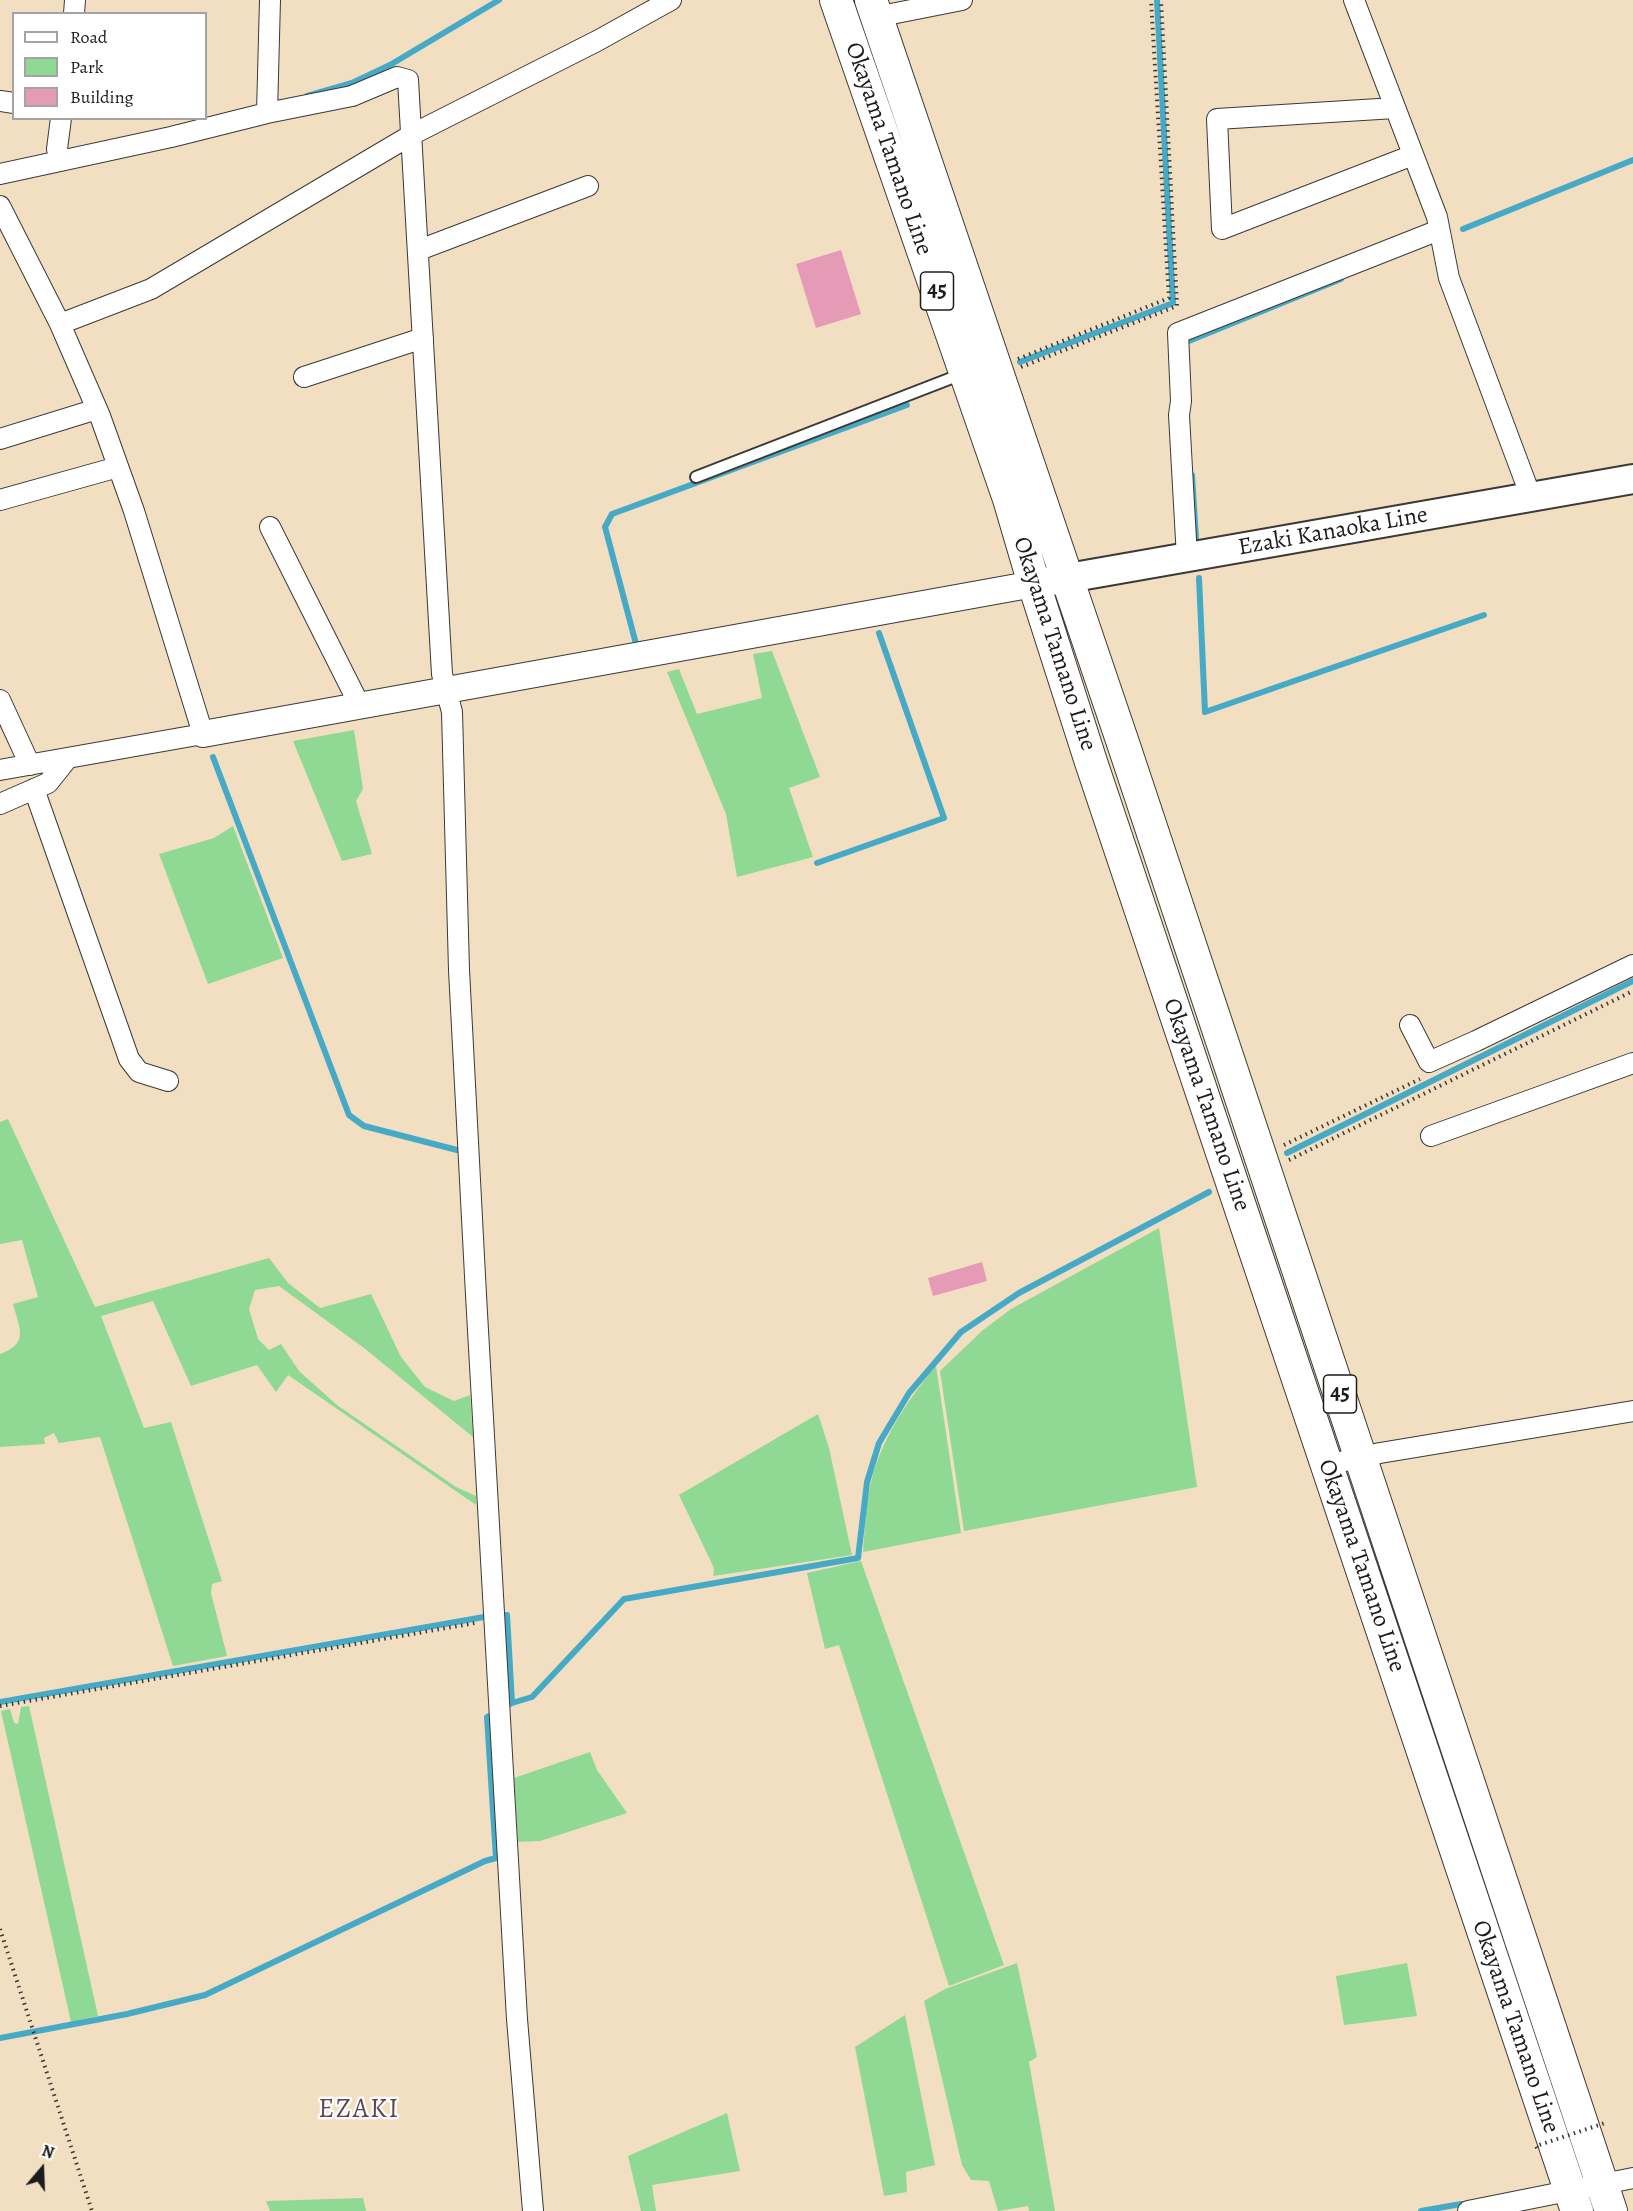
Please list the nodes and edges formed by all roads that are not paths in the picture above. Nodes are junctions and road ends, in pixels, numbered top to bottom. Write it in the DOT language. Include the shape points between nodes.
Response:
graph roads {
  1 [pos="270,0"];
  2 [pos="671,0"];
  3 [pos="836,0"];
  4 [pos="962,0"];
  5 [pos="1354,0"];
  6 [pos="874,8"];
  7 [pos="267,107"];
  8 [pos="1395,108"];
  9 [pos="61,120"];
  10 [pos="413,134"];
  11 [pos="1413,155"];
  12 [pos="59,156"];
  13 [pos="0,174"];
  14 [pos="588,186"];
  15 [pos="0,206"];
  16 [pos="1439,230"];
  17 [pos="419,250"];
  18 [pos="60,324"];
  19 [pos="423,338"];
  20 [pos="965,373"];
  21 [pos="304,377"];
  22 [pos="97,409"];
  23 [pos="0,439"];
  24 [pos="118,467"];
  25 [pos="696,477"];
  26 [pos="1633,479"];
  27 [pos="1531,497"];
  28 [pos="0,500"];
  29 [pos="270,527"];
  30 [pos="1187,558"];
  31 [pos="1066,579"];
  32 [pos="1034,584"];
  33 [pos="447,690"];
  34 [pos="0,700"];
  35 [pos="360,705"];
  36 [pos="203,734"];
  37 [pos="68,758"];
  38 [pos="30,765"];
  39 [pos="0,770"];
  40 [pos="34,789"];
  41 [pos="0,804"];
  42 [pos="1633,964"];
  43 [pos="1410,1025"];
  44 [pos="1633,1063"];
  45 [pos="168,1081"];
  46 [pos="1431,1136"];
  47 [pos="1633,1411"];
  48 [pos="1361,1457"];
  49 [pos="1327,1465"];
  50 [pos="1633,2178"];
  51 [pos="1606,2197"];
  52 [pos="1574,2201"];
  53 [pos="533,2211"];
  54 [pos="1468,2211"];
  1 -- 7 [label="street"];
  2 -- 10 [label="street"];
  3 -- 20 [label="main road, Okayama Tamano Line / 45"];
  4 -- 6 [label="street"];
  5 -- 8 [label="street"];
  6 -- 31 [label="main road, Okayama Tamano Line / 45"];
  7 -- 10 [label="street" via="352,96 397,77 408,80"];
  7 -- 12 [label="street" via="171,137"];
  8 -- 11 [label="street"];
  8 -- 11 [label="street" via="1217,119 1222,229"];
  9 -- 12 [label="street"];
  10 -- 17 [label="street"];
  10 -- 18 [label="street" via="151,289"];
  11 -- 16 [label="street"];
  12 -- 13 [label="street"];
  14 -- 17 [label="street"];
  15 -- 18 [label="street"];
  16 -- 27 [label="street" via="1449,278"];
  16 -- 30 [label="street" via="1178,333"];
  17 -- 19 [label="street"];
  18 -- 22 [label="street"];
  19 -- 21 [label="street"];
  19 -- 33 [label="street" via="442,674"];
  20 -- 25 [label="lane"];
  20 -- 32 [label="main road, Okayama Tamano Line / 45"];
  22 -- 23 [label="street"];
  22 -- 24 [label="street"];
  24 -- 28 [label="street"];
  24 -- 36 [label="street"];
  26 -- 27 [label="main road, Ezaki Kanaoka Line"];
  27 -- 30 [label="main road, Ezaki Kanaoka Line"];
  29 -- 35 [label="street"];
  30 -- 31 [label="main road, Ezaki Kanaoka Line"];
  31 -- 32 [label="main road, Ezaki Kanaoka Line"];
  31 -- 48 [label="main road, Okayama Tamano Line / 45"];
  32 -- 33 [label="street"];
  32 -- 49 [label="main road, Okayama Tamano Line / 45"];
  33 -- 35 [label="street"];
  33 -- 53 [label="street" via="452,712 459,970 516,2007"];
  34 -- 38 [label="street"];
  35 -- 36 [label="street"];
  36 -- 37 [label="street"];
  37 -- 38 [label="street"];
  37 -- 40 [label="street" via="48,783"];
  38 -- 39 [label="street"];
  40 -- 41 [label="street"];
  40 -- 45 [label="street" via="129,1059 139,1072"];
  42 -- 43 [label="street" via="1429,1062"];
  44 -- 46 [label="street"];
  47 -- 48 [label="street"];
  48 -- 49 [label="street"];
  48 -- 51 [label="main road, Okayama Tamano Line / 45"];
  49 -- 52 [label="main road, Okayama Tamano Line / 45"];
  50 -- 51 [label="street"];
  51 -- 52 [label="street"];
  52 -- 54 [label="street"];
}
